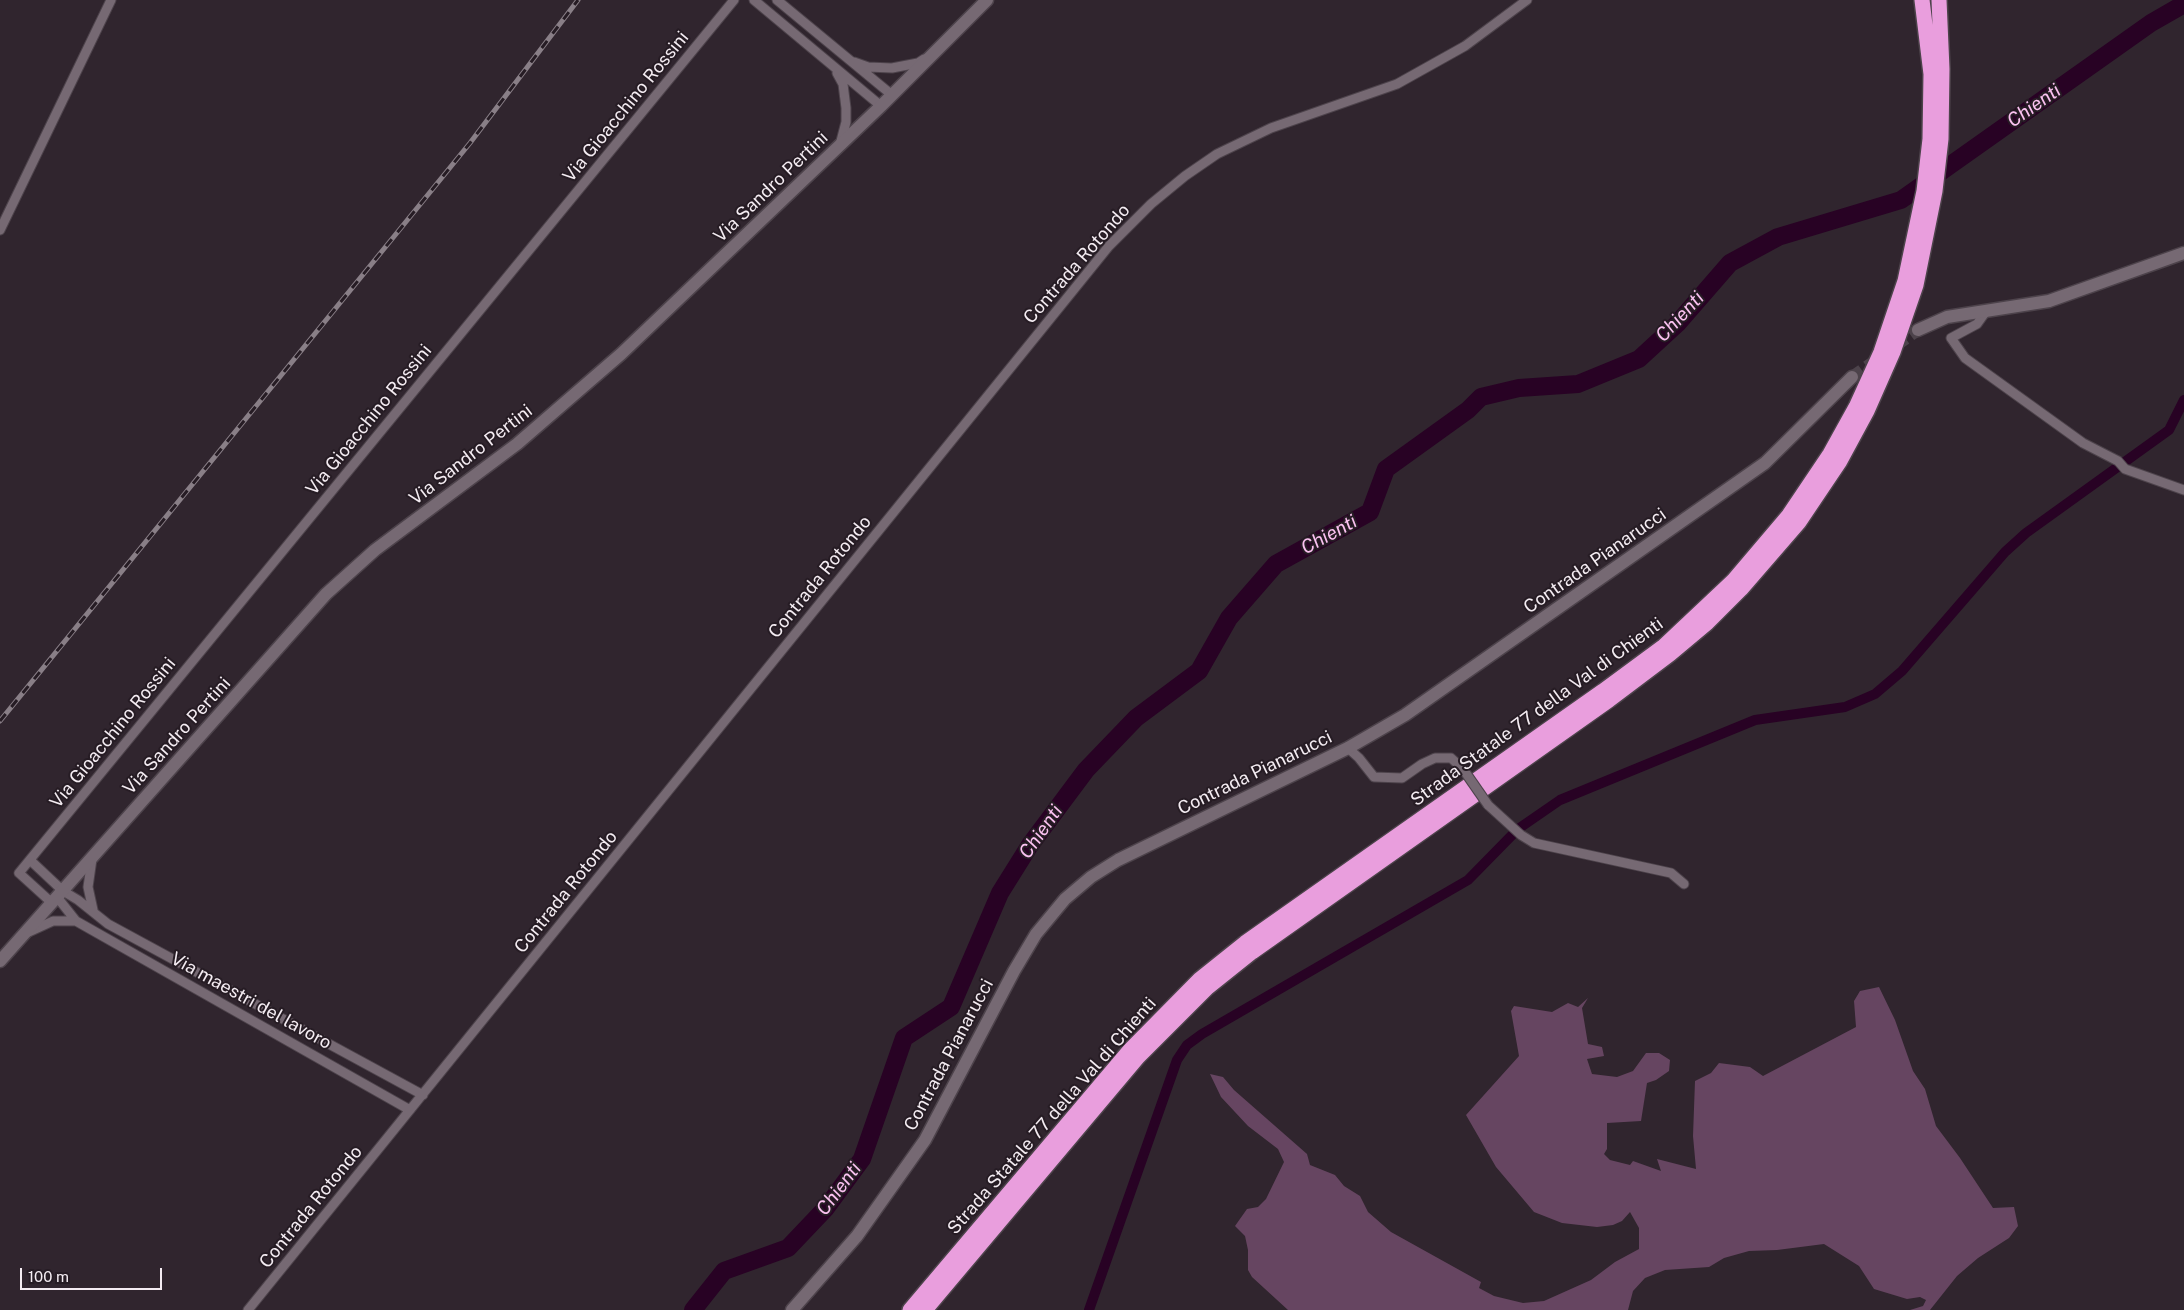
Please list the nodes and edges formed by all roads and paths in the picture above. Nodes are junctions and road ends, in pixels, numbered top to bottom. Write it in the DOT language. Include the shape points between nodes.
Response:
graph roads {
  1 [pos="111,0"];
  2 [pos="734,0"];
  3 [pos="754,0"];
  4 [pos="777,0"];
  5 [pos="987,0"];
  6 [pos="1527,0"];
  7 [pos="1922,0"];
  8 [pos="1939,0"];
  9 [pos="805,24"];
  10 [pos="795,35"];
  11 [pos="935,52"];
  12 [pos="847,60"];
  13 [pos="834,69"];
  14 [pos="1936,73"];
  15 [pos="892,95"];
  16 [pos="881,106"];
  17 [pos="840,146"];
  18 [pos="1930,191"];
  19 [pos="0,230"];
  20 [pos="2184,253"];
  21 [pos="1987,310"];
  22 [pos="1918,330"];
  23 [pos="1852,377"];
  24 [pos="2184,490"];
  25 [pos="1348,748"];
  26 [pos="93,857"];
  27 [pos="30,860"];
  28 [pos="1684,884"];
  29 [pos="57,897"];
  30 [pos="93,910"];
  31 [pos="76,921"];
  32 [pos="23,935"];
  33 [pos="0,961"];
  34 [pos="423,1095"];
  35 [pos="410,1110"];
  36 [pos="248,1310"];
  37 [pos="792,1310"];
  38 [pos="910,1310"];
  39 [pos="925,1310"];
  1 -- 19 [label="street"];
  2 -- 27 [label="street, Via Gioacchino Rossini"];
  3 -- 10 [label="street"];
  4 -- 9 [label="street"];
  5 -- 11 [label="street, Via Sandro Pertini"];
  6 -- 34 [label="street, Contrada Rotondo" via="1465,46 1397,84 1271,128 1217,154 1151,204 1109,246"];
  7 -- 14 [label="highway, Strada Statale 77 della Val di Chienti"];
  8 -- 14 [label="highway, Strada Statale 77 della Val di Chienti"];
  9 -- 10 [label="street"];
  9 -- 12 [label="street"];
  10 -- 13 [label="street"];
  11 -- 12 [label="street" via="918,63 892,68 868,67"];
  11 -- 15 [label="street, Via Sandro Pertini"];
  12 -- 15 [label="street"];
  13 -- 16 [label="street"];
  13 -- 17 [label="street" via="846,96 846,122"];
  14 -- 18 [label="highway, Strada Statale 77 della Val di Chienti" via="1941,139"];
  15 -- 16 [label="street, Via Sandro Pertini"];
  16 -- 17 [label="street, Via Sandro Pertini"];
  17 -- 26 [label="street, Via Sandro Pertini" via="565,404 352,569 326,594"];
  18 -- 38 [label="highway, Strada Statale 77 della Val di Chienti" via="1895,312 1856,408 1810,485 1733,582 1664,646 1603,692 1245,943 1200,980 1133,1046"];
  18 -- 39 [label="highway, Strada Statale 77 della Val di Chienti" via="1916,285 1893,352 1867,411 1840,461 1798,522 1753,576 1707,623 1647,672 1252,952 1207,988 1138,1057"];
  20 -- 21 [label="street" via="2049,301"];
  21 -- 22 [label="street" via="1947,317"];
  21 -- 24 [label="street" via="1977,324 1951,338 1965,358 2083,443 2118,461 2124,469"];
  23 -- 25 [label="street, Contrada Pianarucci" via="1765,463 1405,716"];
  25 -- 28 [label="street, bridge" via="1374,777 1402,778 1435,758 1451,758 1463,769 1488,805 1534,843 1671,872"];
  25 -- 37 [label="street, Contrada Pianarucci" via="1118,860 1065,899 1036,934 1014,971 925,1140 857,1236"];
  26 -- 29 [label="street, Via Sandro Pertini"];
  26 -- 30 [label="street" via="88,887"];
  27 -- 29 [label="street"];
  27 -- 29 [label="street, Via Gioacchino Rossini" via="19,873"];
  29 -- 30 [label="street, Via maestri del lavoro"];
  29 -- 31 [label="street, Via maestri del lavoro"];
  29 -- 32 [label="street, Via Sandro Pertini"];
  30 -- 34 [label="street, Via maestri del lavoro" via="108,924"];
  31 -- 32 [label="street" via="54,921"];
  31 -- 35 [label="street, Via maestri del lavoro"];
  32 -- 33 [label="street, Via Sandro Pertini"];
  34 -- 35 [label="street, Contrada Rotondo"];
  35 -- 36 [label="street, Contrada Rotondo"];
}
